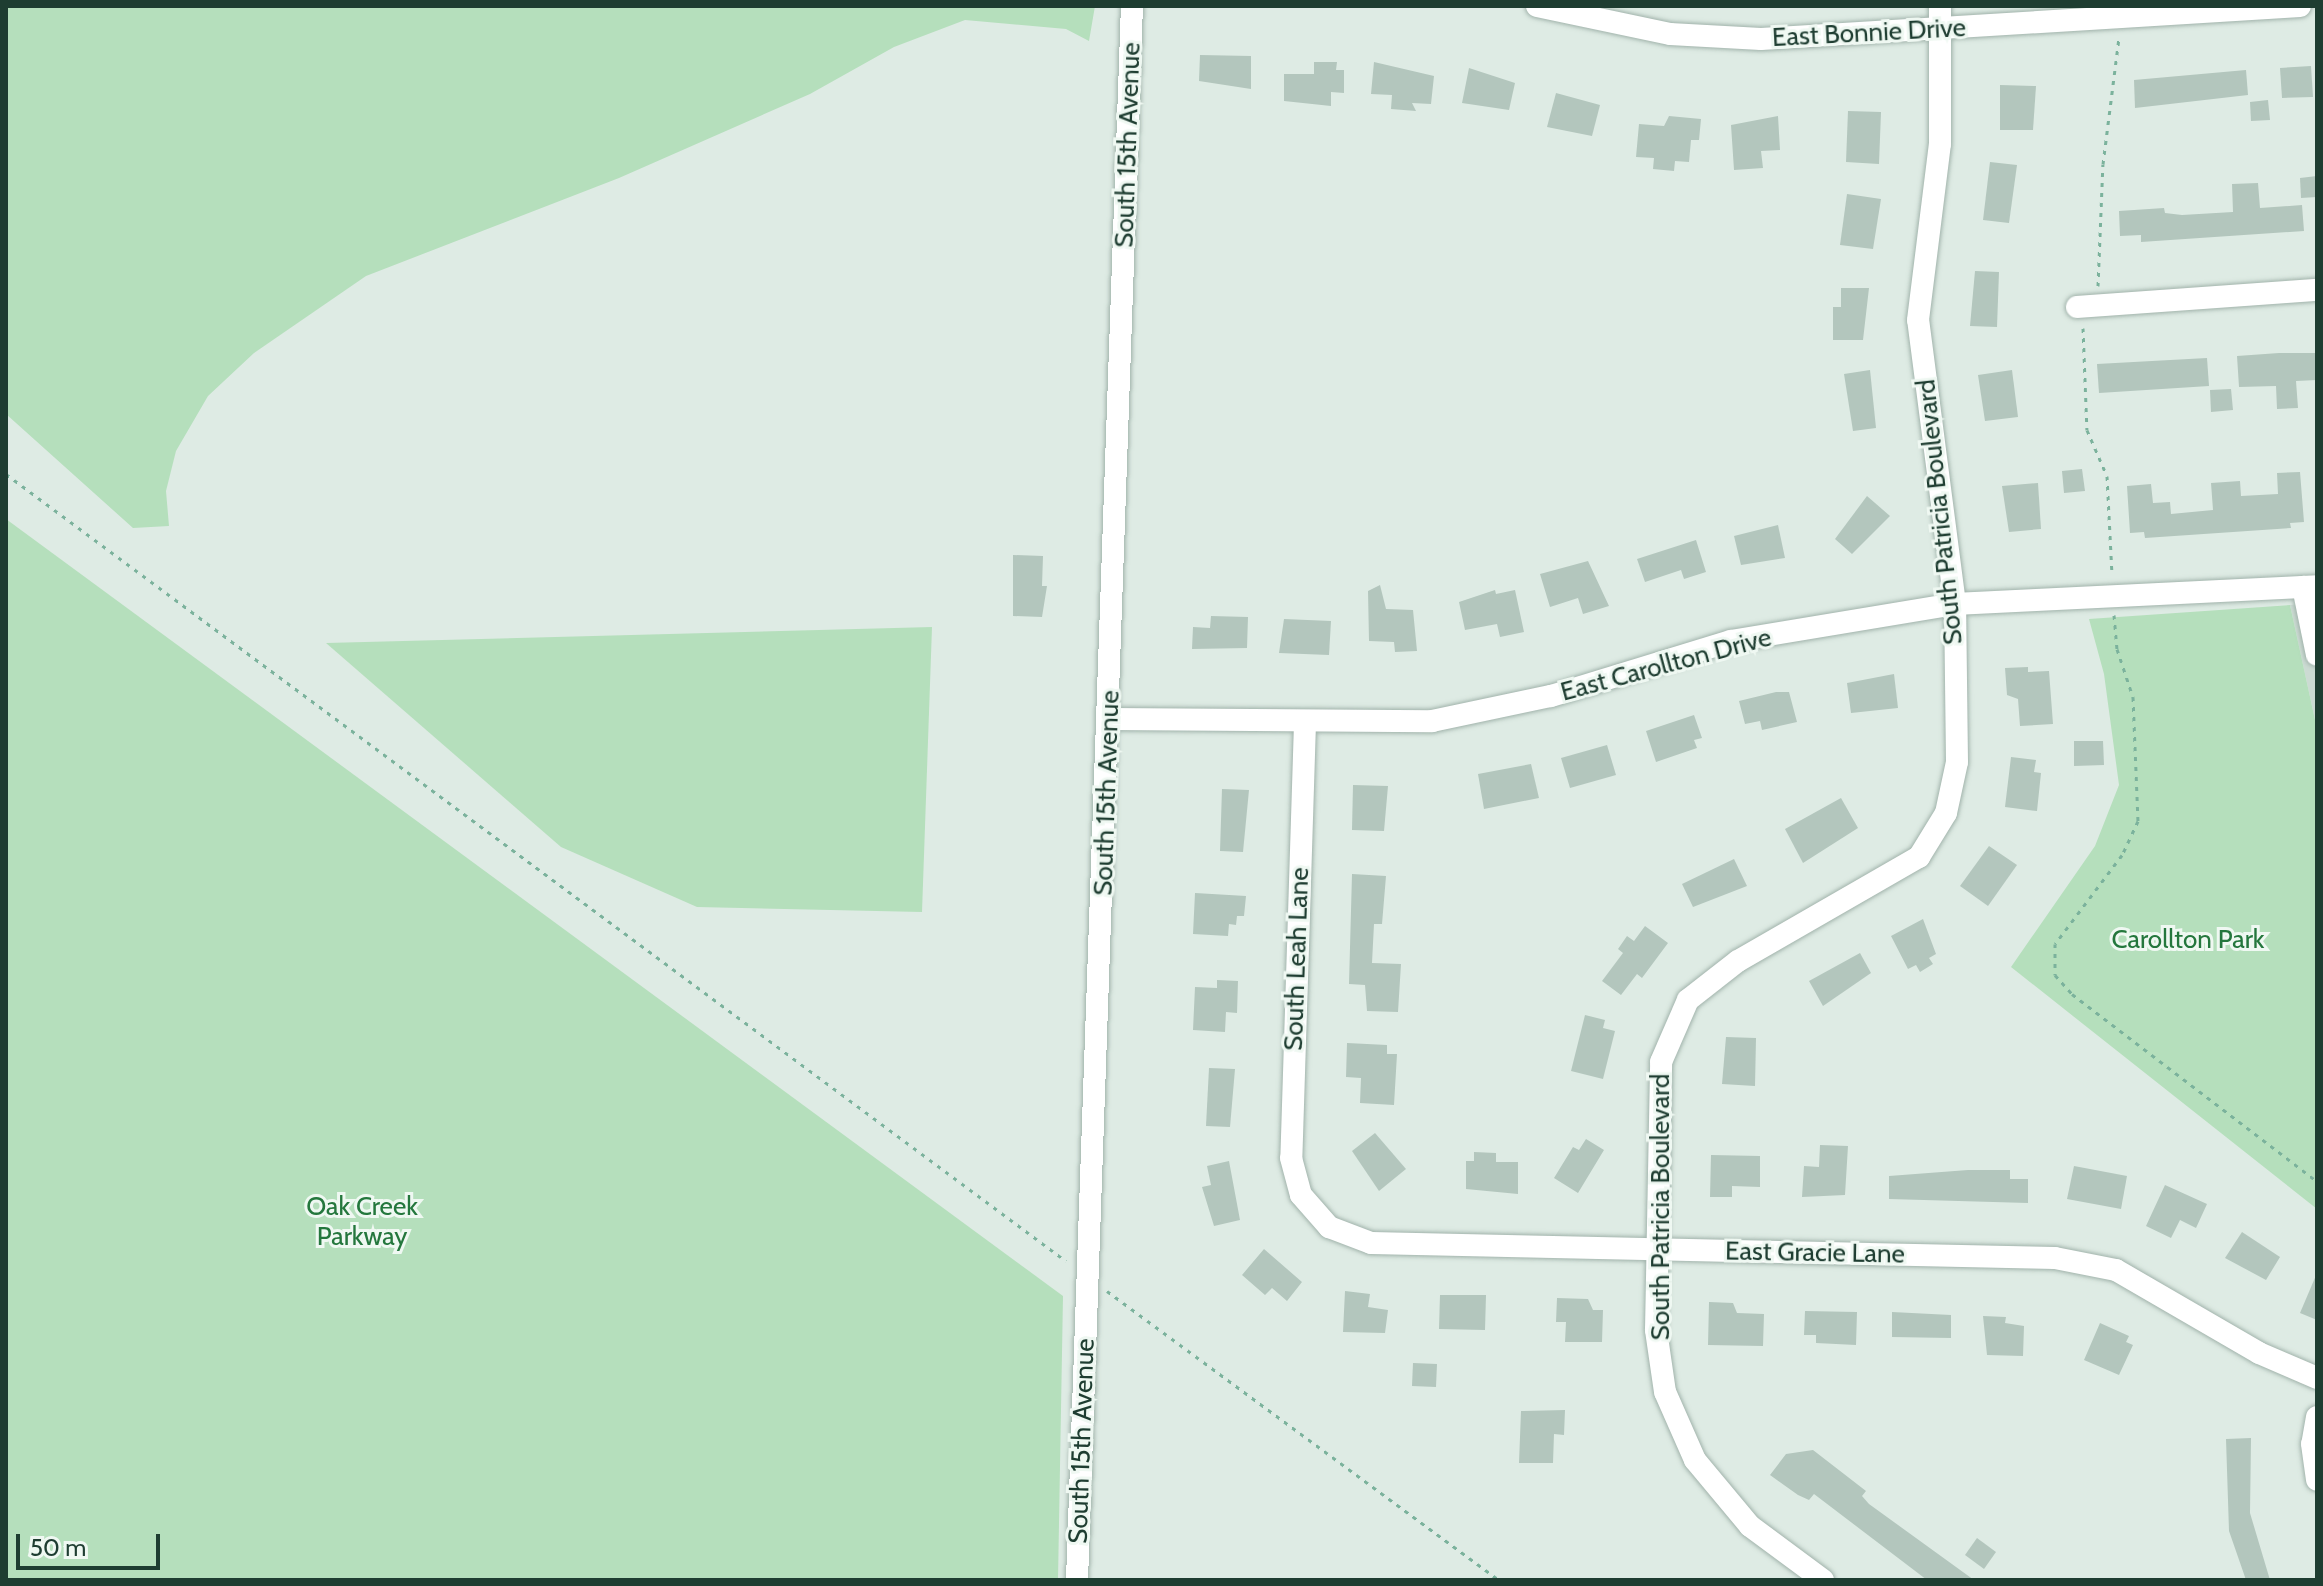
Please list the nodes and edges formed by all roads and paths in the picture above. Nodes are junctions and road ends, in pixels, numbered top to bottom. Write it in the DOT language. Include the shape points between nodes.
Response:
graph roads {
  1 [pos="1132,6"];
  2 [pos="1537,6"];
  3 [pos="1940,6"];
  4 [pos="2300,6"];
  5 [pos="1573,10"];
  6 [pos="2119,18"];
  7 [pos="1940,31"];
  8 [pos="2317,290"];
  9 [pos="2085,306"];
  10 [pos="6,474"];
  11 [pos="2310,587"];
  12 [pos="2113,597"];
  13 [pos="1955,604"];
  14 [pos="2317,655"];
  15 [pos="1110,719"];
  16 [pos="1305,723"];
  17 [pos="2317,1181"];
  18 [pos="1301,1195"];
  19 [pos="1656,1250"];
  20 [pos="1076,1268"];
  21 [pos="1100,1287"];
  22 [pos="2317,1378"];
  23 [pos="2317,1417"];
  24 [pos="2317,1480"];
  25 [pos="1077,1580"];
  26 [pos="1499,1580"];
  27 [pos="1823,1580"];
  1 -- 15 [label="street, South 15th Avenue"];
  2 -- 5 [label="street, East Bonnie Drive"];
  3 -- 7 [label="street, South Patricia Boulevard"];
  4 -- 6 [label="street, East Bonnie Drive"];
  5 -- 7 [label="street, East Bonnie Drive" via="1670,34 1761,39"];
  6 -- 7 [label="street, East Bonnie Drive"];
  6 -- 9 [label="path"];
  7 -- 13 [label="street, South Patricia Boulevard" via="1940,144 1918,320"];
  8 -- 9 [label="street"];
  9 -- 12 [label="path" via="2087,430 2107,476"];
  10 -- 20 [label="path"];
  11 -- 12 [label="street, East Carollton Drive"];
  11 -- 14 [label="street"];
  12 -- 13 [label="street, East Carollton Drive"];
  12 -- 17 [label="path" via="2117,649 2133,697 2138,821 2122,855 2055,944 2055,975 2072,994"];
  13 -- 16 [label="street, East Carollton Drive" via="1731,641 1551,696 1432,721"];
  13 -- 19 [label="street, South Patricia Boulevard" via="1957,762 1946,813 1919,857 1738,961 1688,1000 1661,1062"];
  15 -- 16 [label="street, East Carollton Drive"];
  15 -- 25 [label="street, South 15th Avenue"];
  16 -- 18 [label="street, South Leah Lane" via="1291,1158"];
  18 -- 19 [label="street, East Gracie Lane" via="1329,1227 1371,1243"];
  19 -- 22 [label="street, East Gracie Lane" via="2055,1258 2116,1270 2259,1353"];
  19 -- 27 [label="street, South Patricia Boulevard" via="1656,1330 1665,1392 1695,1460 1750,1526"];
  21 -- 26 [label="path"];
  23 -- 24 [label="street" via="2312,1444"];
}
